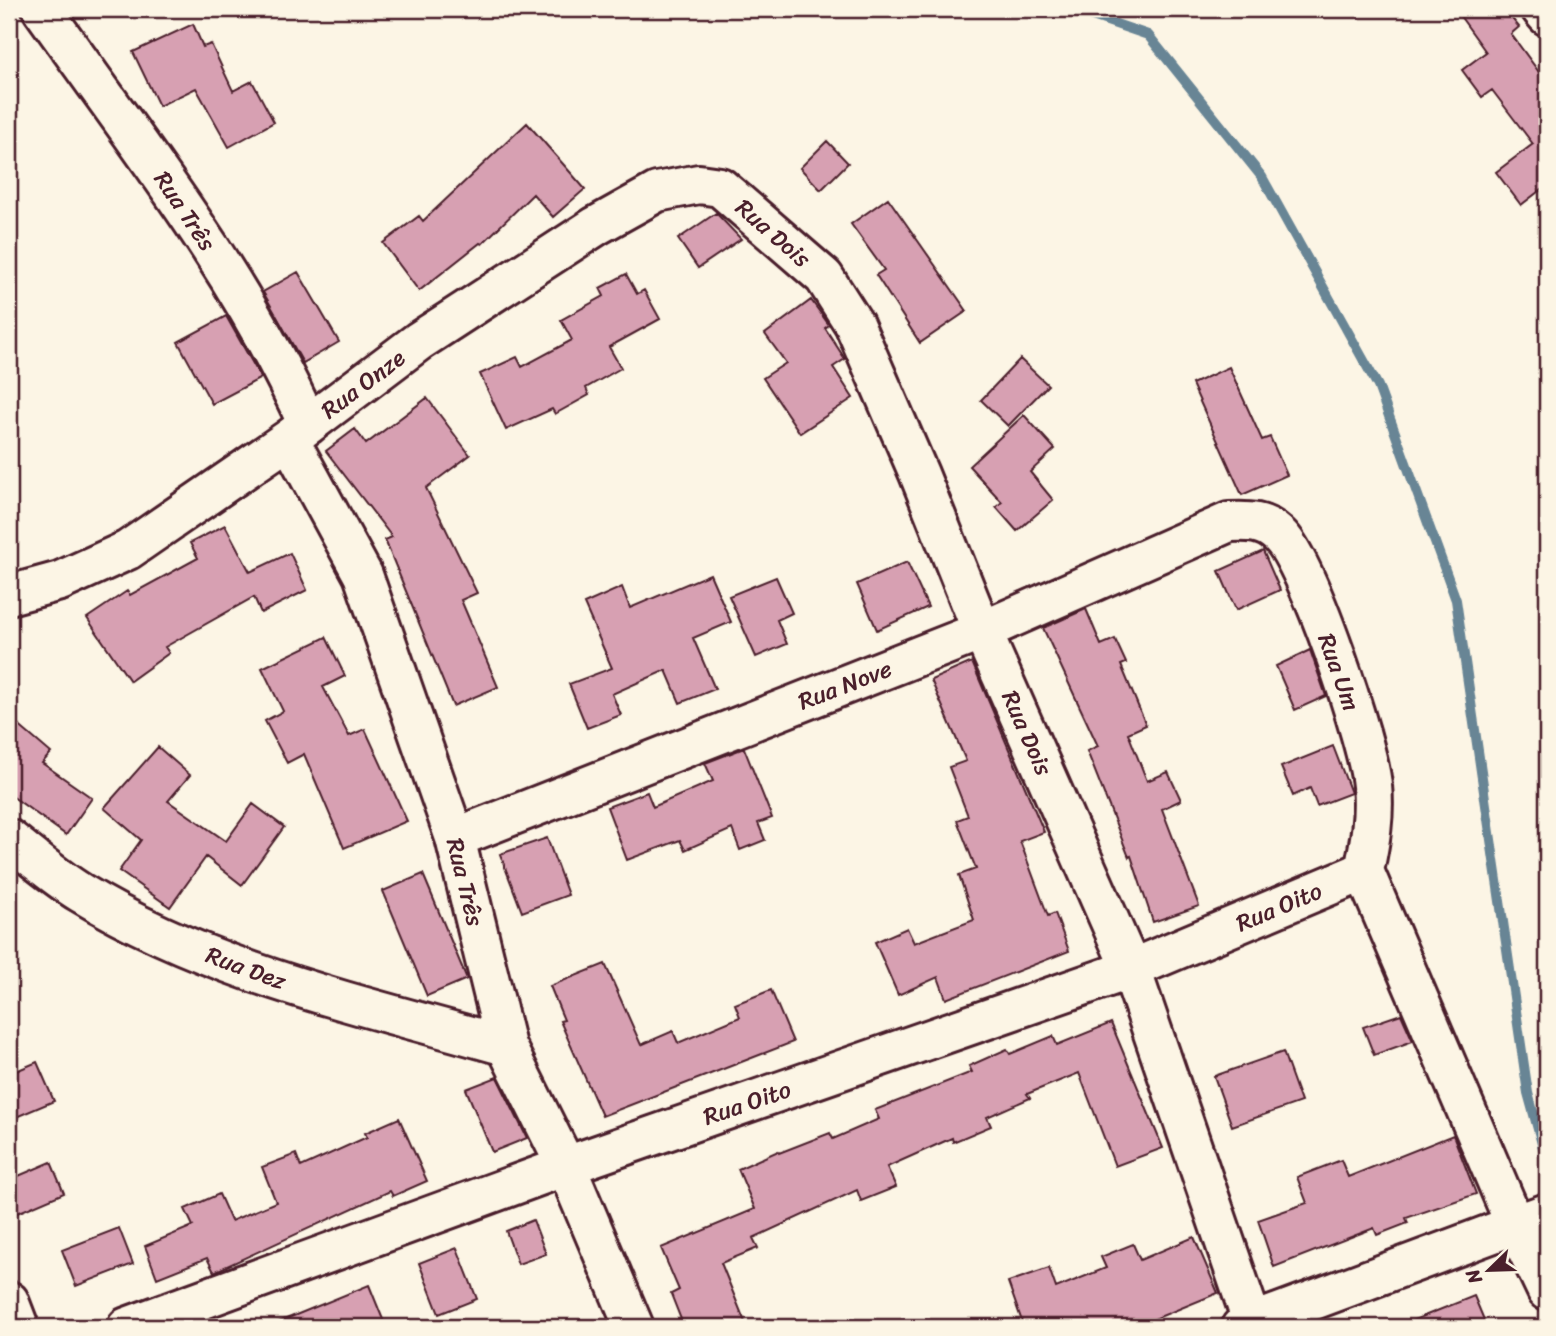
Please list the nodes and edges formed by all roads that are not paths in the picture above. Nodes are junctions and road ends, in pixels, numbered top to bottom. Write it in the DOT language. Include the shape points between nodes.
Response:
graph roads {
  1 [pos="41,9"];
  2 [pos="1541,9"];
  3 [pos="1547,16"];
  4 [pos="720,187"];
  5 [pos="299,432"];
  6 [pos="1229,522"];
  7 [pos="9,595"];
  8 [pos="982,631"];
  9 [pos="456,838"];
  10 [pos="9,839"];
  11 [pos="1364,871"];
  12 [pos="1130,969"];
  13 [pos="506,1046"];
  14 [pos="566,1166"];
  15 [pos="1531,1218"];
  16 [pos="1547,1291"];
  17 [pos="9,1301"];
  18 [pos="1249,1326"];
  19 [pos="19,1327"];
  20 [pos="127,1327"];
  21 [pos="634,1327"];
  1 -- 5 [label="street, Rua Três" via="223,267 284,372"];
  2 -- 3 [label="street"];
  4 -- 5 [label="street, Rua Onze" via="699,184 657,192 596,226 419,341"];
  4 -- 8 [label="street, Rua Dois" via="824,277 854,324"];
  5 -- 7 [label="street, Rua Onze" via="128,550 60,581"];
  5 -- 9 [label="street, Rua Três" via="363,575"];
  6 -- 8 [label="street, Rua Nove"];
  6 -- 11 [label="street, Rua Um" via="1265,525 1281,537 1302,566 1358,725 1372,783 1373,824"];
  8 -- 9 [label="street, Rua Nove"];
  8 -- 12 [label="street, Rua Dois"];
  9 -- 13 [label="street, Rua Três"];
  10 -- 13 [label="street, Rua Dez" via="80,893 183,946 298,988"];
  11 -- 12 [label="street, Rua Oito"];
  11 -- 15 [label="street"];
  12 -- 14 [label="street, Rua Oito"];
  12 -- 18 [label="street, Rua Dois"];
  13 -- 14 [label="street, Rua Três"];
  14 -- 20 [label="street, Rua Oito"];
  14 -- 21 [label="street, Rua Três"];
  15 -- 16 [label="street"];
  15 -- 18 [label="street"];
  17 -- 19 [label="street"];
}
